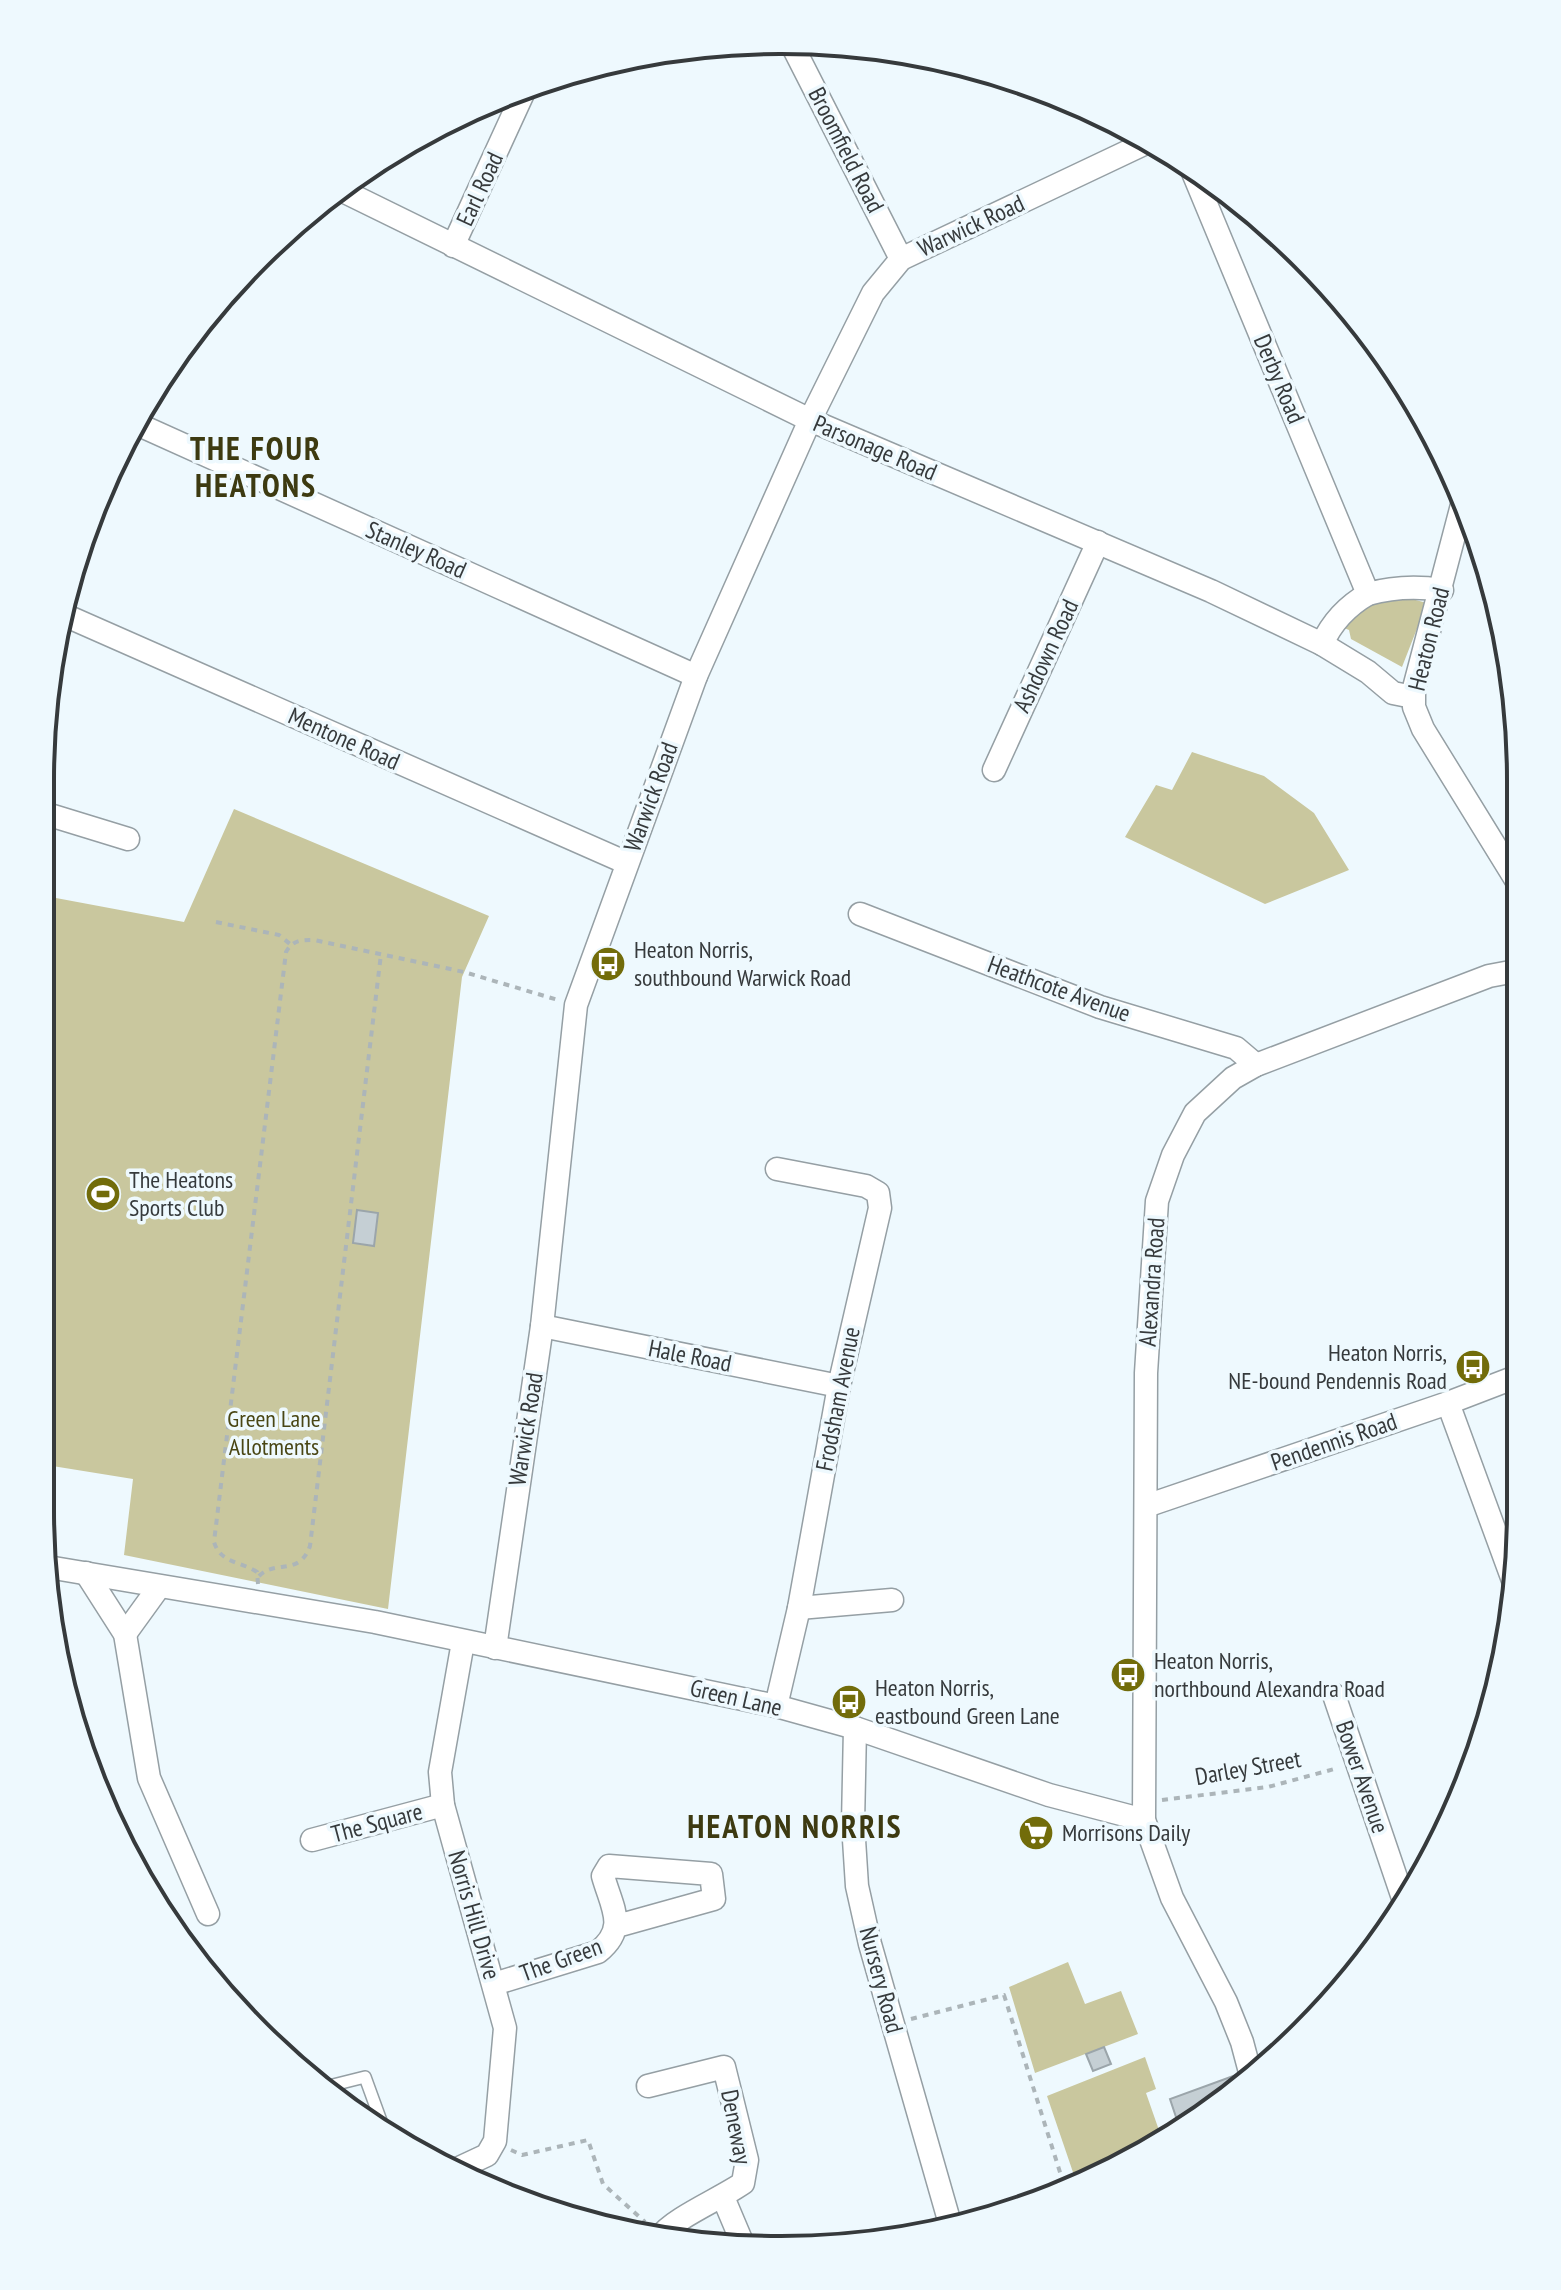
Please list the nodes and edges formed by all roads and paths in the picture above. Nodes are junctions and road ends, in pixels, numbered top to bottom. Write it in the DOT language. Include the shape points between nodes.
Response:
graph roads {
  1 [pos="797,55"];
  2 [pos="519,103"];
  3 [pos="1137,147"];
  4 [pos="1199,187"];
  5 [pos="351,195"];
  6 [pos="453,246"];
  7 [pos="901,259"];
  8 [pos="810,420"];
  9 [pos="145,428"];
  10 [pos="1458,520"];
  11 [pos="1098,542"];
  12 [pos="1442,590"];
  13 [pos="1368,594"];
  14 [pos="73,619"];
  15 [pos="1322,644"];
  16 [pos="696,676"];
  17 [pos="1413,697"];
  18 [pos="994,770"];
  19 [pos="54,816"];
  20 [pos="128,839"];
  21 [pos="627,863"];
  22 [pos="1507,865"];
  23 [pos="860,914"];
  24 [pos="216,922"];
  25 [pos="290,944"];
  26 [pos="381,954"];
  27 [pos="1507,973"];
  28 [pos="576,1005"];
  29 [pos="1256,1065"];
  30 [pos="777,1169"];
  31 [pos="542,1326"];
  32 [pos="1507,1380"];
  33 [pos="839,1386"];
  34 [pos="1448,1403"];
  35 [pos="1146,1506"];
  36 [pos="1505,1558"];
  37 [pos="57,1568"];
  38 [pos="86,1573"];
  39 [pos="259,1576"];
  40 [pos="159,1587"];
  41 [pos="892,1600"];
  42 [pos="255,1602"];
  43 [pos="799,1608"];
  44 [pos="125,1634"];
  45 [pos="463,1642"];
  46 [pos="495,1648"];
  47 [pos="1334,1695"];
  48 [pos="776,1706"];
  49 [pos="855,1728"];
  50 [pos="1357,1762"];
  51 [pos="443,1805"];
  52 [pos="1144,1811"];
  53 [pos="312,1840"];
  54 [pos="1400,1889"];
  55 [pos="208,1914"];
  56 [pos="617,1926"];
  57 [pos="494,1984"];
  58 [pos="893,2024"];
  59 [pos="1248,2066"];
  60 [pos="336,2084"];
  61 [pos="648,2086"];
  62 [pos="379,2115"];
  63 [pos="495,2141"];
  64 [pos="467,2165"];
  65 [pos="1062,2179"];
  66 [pos="723,2197"];
  67 [pos="948,2216"];
  68 [pos="646,2223"];
  69 [pos="669,2227"];
  70 [pos="739,2234"];
  1 -- 7 [label="street, Broomfield Road"];
  2 -- 6 [label="street, Earl Road"];
  3 -- 7 [label="street, Warwick Road"];
  4 -- 13 [label="street, Derby Road"];
  5 -- 6 [label="street, Parsonage Road"];
  6 -- 8 [label="street, Parsonage Road"];
  7 -- 8 [label="street, Warwick Road" via="873,293"];
  8 -- 11 [label="street, Parsonage Road"];
  8 -- 16 [label="street, Warwick Road"];
  9 -- 16 [label="street, Stanley Road"];
  10 -- 12 [label="street, Heaton Road"];
  11 -- 15 [label="street, Parsonage Road"];
  11 -- 18 [label="street, Ashdown Road"];
  12 -- 13 [label="street" via="1397,588"];
  12 -- 17 [label="street, Heaton Road"];
  13 -- 15 [label="street" via="1330,626"];
  14 -- 21 [label="street, Mentone Road"];
  15 -- 17 [label="street, Parsonage Road" via="1393,693"];
  16 -- 21 [label="street, Warwick Road"];
  17 -- 22 [label="street, Heaton Road" via="1423,729"];
  19 -- 20 [label="street"];
  21 -- 28 [label="street, Warwick Road"];
  23 -- 29 [label="street, Heathcote Avenue" via="1100,1007 1236,1048"];
  24 -- 25 [label="path" via="279,935"];
  25 -- 26 [label="path" via="314,940"];
  25 -- 39 [label="path" via="214,1542 220,1555"];
  26 -- 28 [label="path"];
  26 -- 39 [label="path" via="310,1546 302,1560"];
  27 -- 29 [label="street, Alexandra Road"];
  28 -- 31 [label="street, Warwick Road"];
  29 -- 35 [label="street, Alexandra Road" via="1233,1078 1195,1113 1157,1201 1146,1373"];
  30 -- 33 [label="street, Frodsham Avenue" via="866,1186 878,1193 880,1208"];
  31 -- 33 [label="street, Hale Road"];
  31 -- 46 [label="street, Warwick Road"];
  32 -- 34 [label="street, Pendennis Road"];
  33 -- 43 [label="street, Frodsham Avenue"];
  34 -- 35 [label="street, Pendennis Road"];
  34 -- 36 [label="street"];
  35 -- 52 [label="street, Alexandra Road"];
  37 -- 38 [label="street, Green Lane"];
  38 -- 40 [label="street, Green Lane"];
  38 -- 44 [label="street"];
  39 -- 42 [label="path"];
  40 -- 42 [label="street, Green Lane"];
  40 -- 44 [label="street"];
  41 -- 43 [label="street"];
  42 -- 45 [label="street, Green Lane"];
  43 -- 48 [label="street, Frodsham Avenue"];
  44 -- 55 [label="street" via="149,1778"];
  45 -- 46 [label="street, Green Lane"];
  45 -- 51 [label="street, Norris Hill Drive" via="440,1772"];
  46 -- 48 [label="street, Green Lane"];
  47 -- 50 [label="street, Bower Avenue"];
  48 -- 49 [label="street, Green Lane"];
  49 -- 52 [label="street, Green Lane" via="1049,1795"];
  49 -- 58 [label="street, Nursery Road" via="857,1886"];
  50 -- 52 [label="path, Darley Street" via="1268,1787"];
  50 -- 54 [label="street, Bower Avenue"];
  51 -- 53 [label="street, The Square"];
  51 -- 57 [label="street, Norris Hill Drive"];
  52 -- 59 [label="street" via="1172,1898 1226,2002"];
  56 -- 56 [label="street, The Green" via="603,1876 609,1866 711,1874 714,1899"];
  56 -- 57 [label="street, The Green" via="612,1941 598,1952"];
  57 -- 63 [label="street, Norris Hill Drive" via="505,2028"];
  58 -- 65 [label="path" via="1004,1995"];
  58 -- 67 [label="street, Nursery Road"];
  60 -- 62 [label="lane" via="365,2077"];
  61 -- 66 [label="street, Deneway" via="724,2067 747,2169 743,2183"];
  63 -- 64 [label="street" via="487,2155"];
  63 -- 68 [label="path" via="522,2155 588,2140 603,2184"];
  66 -- 69 [label="street, Deneway"];
  66 -- 70 [label="street"];
}
